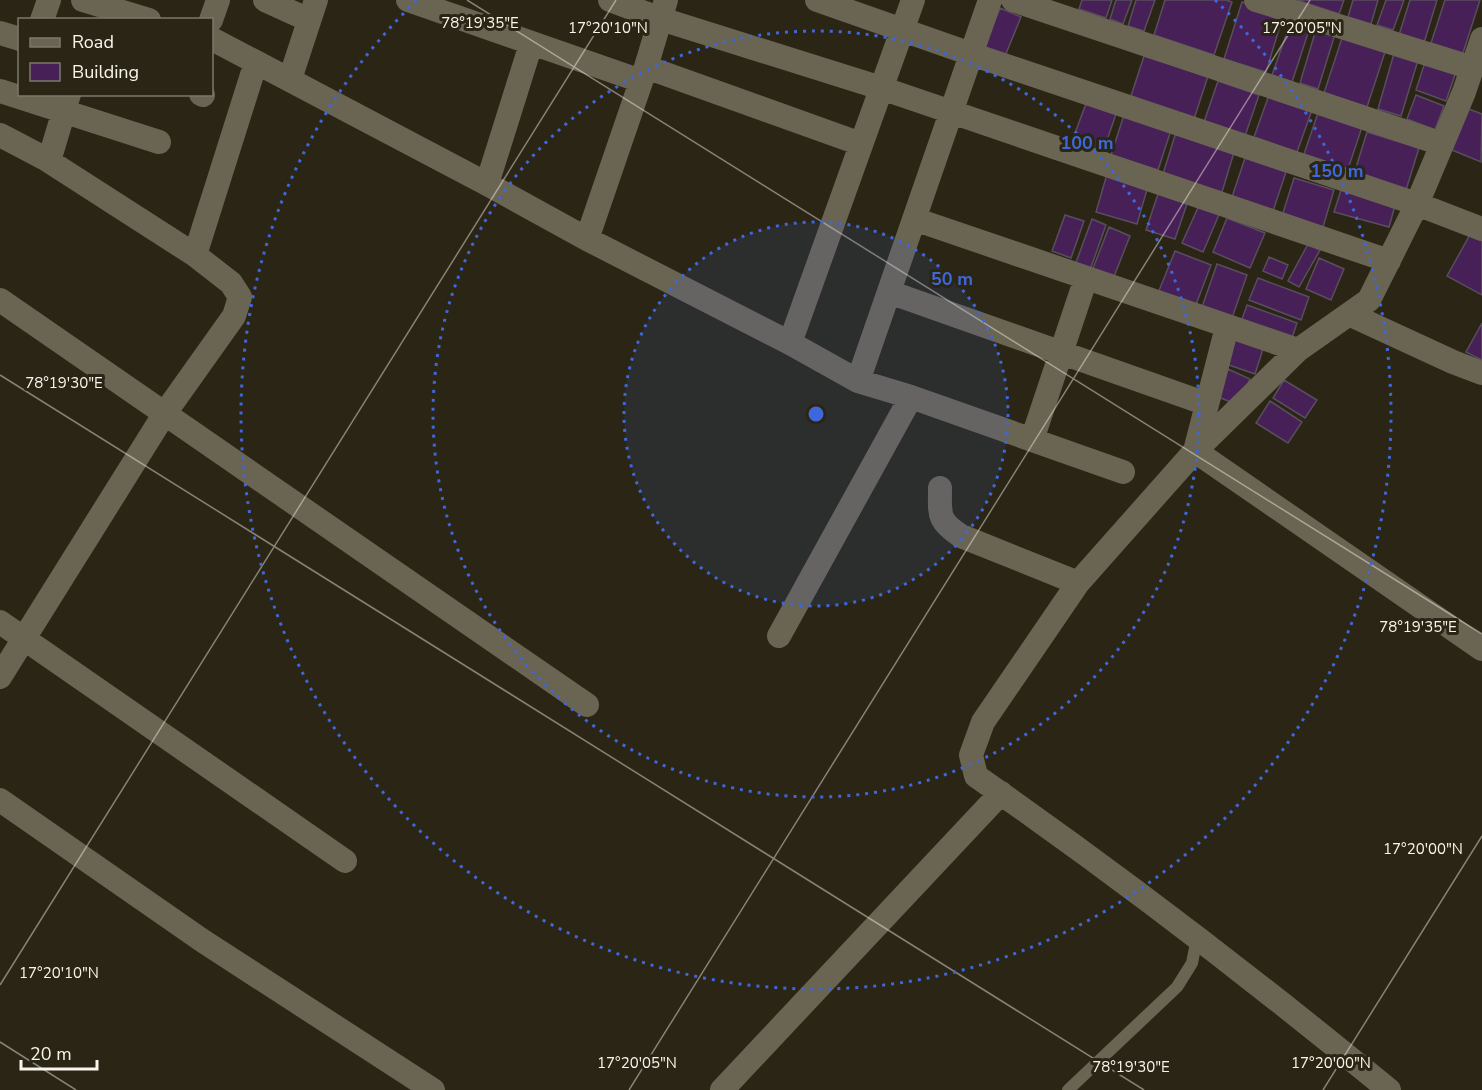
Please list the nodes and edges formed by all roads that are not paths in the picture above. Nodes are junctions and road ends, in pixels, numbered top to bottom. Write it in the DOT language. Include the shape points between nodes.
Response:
graph roads {
  1 [pos="49,0"];
  2 [pos="218,0"];
  3 [pos="265,0"];
  4 [pos="408,0"];
  5 [pos="610,0"];
  6 [pos="817,0"];
  7 [pos="912,0"];
  8 [pos="990,0"];
  9 [pos="1013,0"];
  10 [pos="1256,0"];
  11 [pos="90,6"];
  12 [pos="664,9"];
  13 [pos="312,10"];
  14 [pos="43,18"];
  15 [pos="141,18"];
  16 [pos="212,18"];
  17 [pos="903,30"];
  18 [pos="0,33"];
  19 [pos="18,38"];
  20 [pos="1482,39"];
  21 [pos="213,40"];
  22 [pos="531,44"];
  23 [pos="970,54"];
  24 [pos="256,62"];
  25 [pos="1472,68"];
  26 [pos="644,74"];
  27 [pos="290,79"];
  28 [pos="881,88"];
  29 [pos="12,91"];
  30 [pos="1473,95"];
  31 [pos="35,96"];
  32 [pos="67,103"];
  33 [pos="951,112"];
  34 [pos="1,135"];
  35 [pos="159,142"];
  36 [pos="861,144"];
  37 [pos="1442,144"];
  38 [pos="49,161"];
  39 [pos="487,184"];
  40 [pos="1417,204"];
  41 [pos="914,219"];
  42 [pos="1482,229"];
  43 [pos="587,239"];
  44 [pos="195,255"];
  45 [pos="1389,261"];
  46 [pos="1086,278"];
  47 [pos="889,292"];
  48 [pos="0,300"];
  49 [pos="1349,314"];
  50 [pos="1227,327"];
  51 [pos="790,343"];
  52 [pos="1298,350"];
  53 [pos="1061,354"];
  54 [pos="1482,373"];
  55 [pos="858,381"];
  56 [pos="911,397"];
  57 [pos="1207,404"];
  58 [pos="165,413"];
  59 [pos="1032,440"];
  60 [pos="1196,451"];
  61 [pos="1123,472"];
  62 [pos="940,488"];
  63 [pos="1078,583"];
  64 [pos="0,622"];
  65 [pos="780,636"];
  66 [pos="25,639"];
  67 [pos="1482,649"];
  68 [pos="0,677"];
  69 [pos="587,705"];
  70 [pos="1001,793"];
  71 [pos="0,800"];
  72 [pos="345,861"];
  73 [pos="1197,937"];
  74 [pos="434,1090"];
  75 [pos="722,1090"];
  76 [pos="1068,1090"];
  77 [pos="1389,1090"];
  1 -- 14 [label="street"];
  2 -- 16 [label="street"];
  3 -- 13 [label="street"];
  4 -- 22 [label="street"];
  5 -- 12 [label="street"];
  6 -- 17 [label="street"];
  7 -- 17 [label="street"];
  8 -- 23 [label="street"];
  9 -- 37 [label="street"];
  10 -- 25 [label="street"];
  11 -- 15 [label="street"];
  12 -- 26 [label="street"];
  12 -- 28 [label="street"];
  13 -- 27 [label="street"];
  17 -- 23 [label="street"];
  17 -- 28 [label="street"];
  18 -- 19 [label="street"];
  20 -- 25 [label="street"];
  21 -- 24 [label="street"];
  22 -- 26 [label="street"];
  22 -- 39 [label="street"];
  23 -- 33 [label="street"];
  23 -- 40 [label="street"];
  24 -- 27 [label="street"];
  24 -- 44 [label="street"];
  25 -- 30 [label="street"];
  26 -- 36 [label="street"];
  26 -- 43 [label="street"];
  27 -- 39 [label="street"];
  28 -- 33 [label="street"];
  28 -- 36 [label="street"];
  29 -- 34 [label="street"];
  30 -- 37 [label="street"];
  31 -- 32 [label="street"];
  32 -- 35 [label="street"];
  32 -- 38 [label="street"];
  33 -- 41 [label="street"];
  33 -- 45 [label="street"];
  34 -- 38 [label="street"];
  36 -- 51 [label="street"];
  37 -- 40 [label="street"];
  38 -- 44 [label="street"];
  39 -- 43 [label="street"];
  40 -- 42 [label="street"];
  40 -- 45 [label="street"];
  41 -- 46 [label="street"];
  41 -- 47 [label="street"];
  43 -- 51 [label="street"];
  44 -- 58 [label="street" via="231,283 240,297 234,316"];
  45 -- 49 [label="street" via="1369,300"];
  46 -- 50 [label="street"];
  46 -- 53 [label="street"];
  47 -- 53 [label="street"];
  47 -- 55 [label="street"];
  48 -- 58 [label="street"];
  49 -- 52 [label="street"];
  49 -- 54 [label="street"];
  50 -- 52 [label="street"];
  50 -- 57 [label="street"];
  51 -- 55 [label="street"];
  52 -- 60 [label="street"];
  53 -- 57 [label="street"];
  53 -- 59 [label="street"];
  55 -- 56 [label="street"];
  56 -- 59 [label="street"];
  56 -- 65 [label="street"];
  57 -- 60 [label="street"];
  58 -- 66 [label="street"];
  58 -- 69 [label="street"];
  59 -- 61 [label="street"];
  60 -- 63 [label="street"];
  60 -- 67 [label="street"];
  62 -- 63 [label="street" via="940,513 945,525 962,536"];
  63 -- 70 [label="street" via="983,722 971,755 976,776"];
  64 -- 66 [label="street"];
  66 -- 68 [label="street"];
  66 -- 72 [label="street"];
  70 -- 73 [label="street"];
  70 -- 75 [label="street"];
  71 -- 74 [label="street" via="203,941"];
  73 -- 76 [label="lane" via="1185,977"];
  73 -- 77 [label="street"];
}
